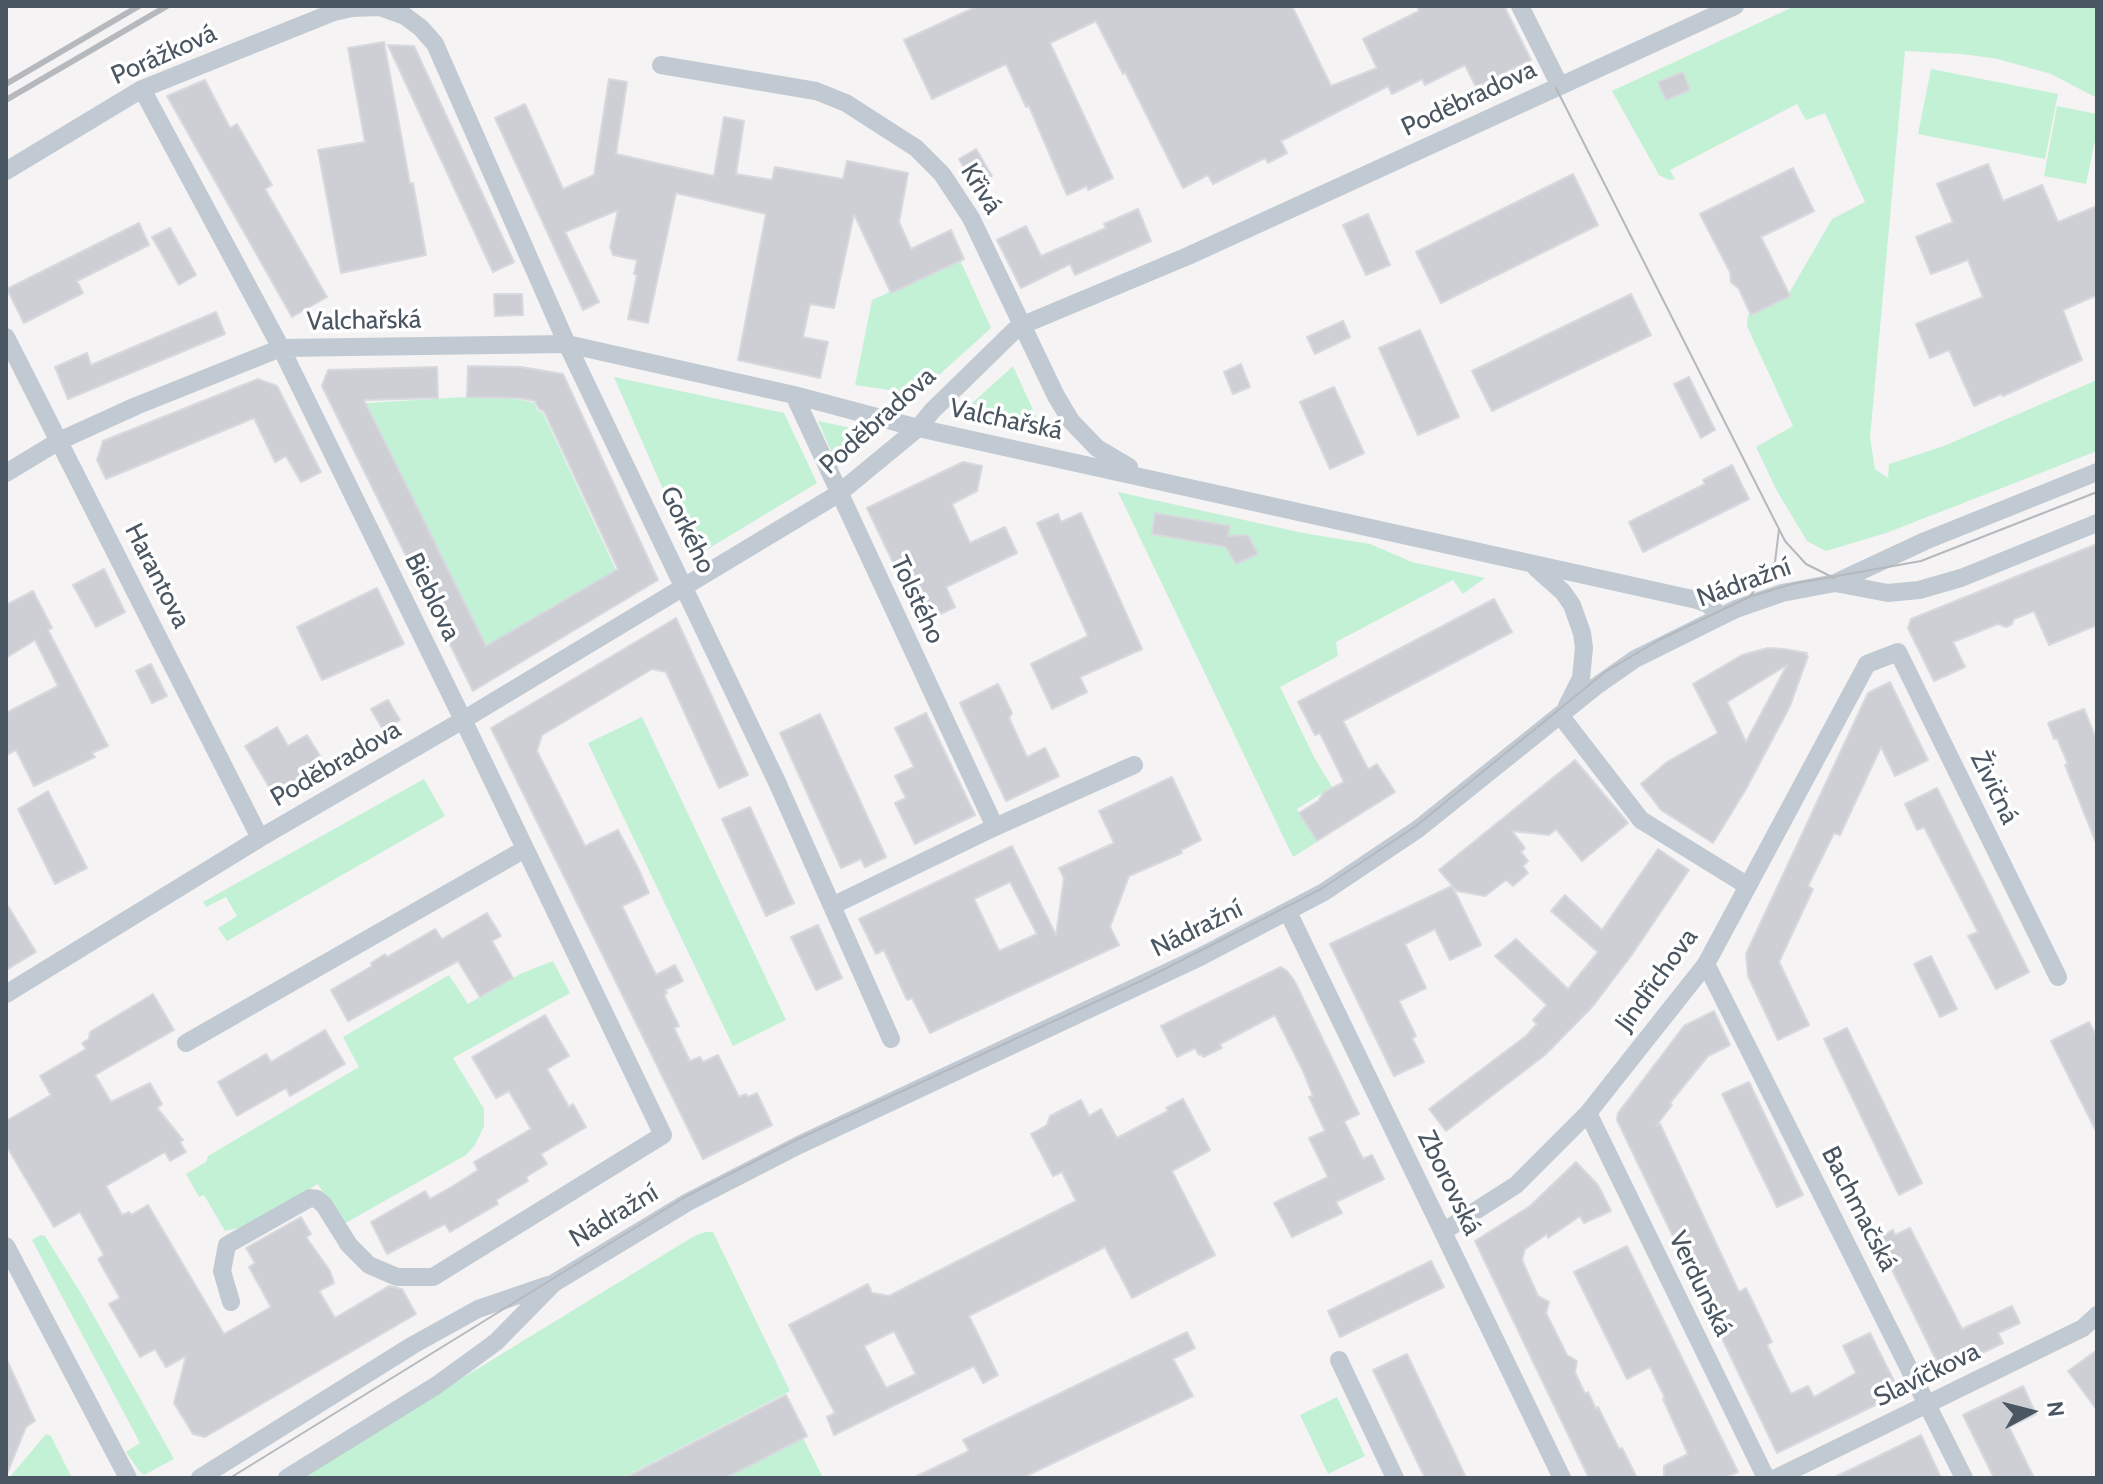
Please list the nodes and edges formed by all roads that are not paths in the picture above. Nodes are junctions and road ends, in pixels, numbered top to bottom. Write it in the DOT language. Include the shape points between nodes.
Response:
graph roads {
  1 [pos="1520,6"];
  2 [pos="1735,6"];
  3 [pos="435,44"];
  4 [pos="661,65"];
  5 [pos="1560,86"];
  6 [pos="142,89"];
  7 [pos="6,171"];
  8 [pos="1022,325"];
  9 [pos="6,337"];
  10 [pos="567,344"];
  11 [pos="281,348"];
  12 [pos="794,395"];
  13 [pos="918,428"];
  14 [pos="59,441"];
  15 [pos="2097,472"];
  16 [pos="6,473"];
  17 [pos="1149,478"];
  18 [pos="838,494"];
  19 [pos="2097,523"];
  20 [pos="1527,562"];
  21 [pos="1835,583"];
  22 [pos="685,587"];
  23 [pos="1720,616"];
  24 [pos="1867,664"];
  25 [pos="1560,715"];
  26 [pos="463,720"];
  27 [pos="1134,765"];
  28 [pos="995,827"];
  29 [pos="260,838"];
  30 [pos="525,849"];
  31 [pos="1748,886"];
  32 [pos="834,905"];
  33 [pos="1288,912"];
  34 [pos="1706,964"];
  35 [pos="2058,977"];
  36 [pos="6,994"];
  37 [pos="891,1039"];
  38 [pos="186,1043"];
  39 [pos="1588,1113"];
  40 [pos="1444,1231"];
  41 [pos="6,1246"];
  42 [pos="554,1283"];
  43 [pos="231,1302"];
  44 [pos="2097,1315"];
  45 [pos="1339,1360"];
  46 [pos="1928,1403"];
  47 [pos="128,1478"];
  48 [pos="200,1478"];
  49 [pos="287,1478"];
  50 [pos="1395,1478"];
  51 [pos="1562,1478"];
  52 [pos="1766,1478"];
  53 [pos="1776,1478"];
  54 [pos="1964,1478"];
  1 -- 5 [label="street"];
  2 -- 5 [label="street, Poděbradova"];
  3 -- 6 [label="street, Porážková" via="393,10 352,8"];
  3 -- 10 [label="street, Gorkého"];
  4 -- 8 [label="street, Křivá" via="816,91 846,103 916,148 964,206"];
  5 -- 8 [label="street, Poděbradova" via="1188,256"];
  6 -- 7 [label="street, Porážková"];
  6 -- 11 [label="street, Bieblova"];
  8 -- 13 [label="street, Poděbradova"];
  8 -- 17 [label="street, Křivá" via="1078,431 1111,458"];
  9 -- 14 [label="street, Harantova"];
  10 -- 11 [label="street, Valchařská"];
  10 -- 12 [label="street, Valchařská"];
  10 -- 22 [label="street, Gorkého"];
  11 -- 14 [label="street"];
  11 -- 26 [label="street, Bieblova"];
  12 -- 13 [label="street, Valchařská"];
  12 -- 18 [label="street, Tolstého"];
  13 -- 17 [label="street, Valchařská"];
  13 -- 18 [label="street, Poděbradova"];
  14 -- 16 [label="street"];
  14 -- 29 [label="street, Harantova"];
  15 -- 21 [label="street, Nádražní"];
  17 -- 20 [label="street, Valchařská"];
  18 -- 22 [label="street, Poděbradova"];
  18 -- 28 [label="street, Tolstého"];
  19 -- 21 [label="street, Nádražní" via="1919,590 1888,593"];
  20 -- 23 [label="street, Valchařská" via="1697,600"];
  20 -- 25 [label="street, Valchařská" via="1563,592 1582,633 1581,678"];
  21 -- 23 [label="street, Nádražní" via="1782,593"];
  22 -- 26 [label="street, Poděbradova"];
  22 -- 32 [label="street, Gorkého"];
  23 -- 25 [label="street, Nádražní" via="1635,659"];
  24 -- 31 [label="street, Jindřichova"];
  24 -- 35 [label="street, Živičná" via="1898,652"];
  25 -- 31 [label="street" via="1641,820"];
  25 -- 33 [label="street, Nádražní" via="1406,838"];
  26 -- 29 [label="street, Poděbradova"];
  26 -- 30 [label="street, Bieblova"];
  27 -- 28 [label="street"];
  28 -- 32 [label="street"];
  29 -- 36 [label="street, Poděbradova"];
  30 -- 38 [label="street"];
  30 -- 43 [label="street, Bieblova" via="663,1135 433,1277 397,1277 369,1265 324,1205 310,1198 227,1245 222,1271"];
  31 -- 34 [label="street, Jindřichova"];
  32 -- 37 [label="street, Gorkého"];
  33 -- 40 [label="street, Zborovská"];
  33 -- 42 [label="street, Nádražní" via="727,1181"];
  34 -- 39 [label="street, Jindřichova"];
  34 -- 46 [label="street, Bachmačská"];
  39 -- 40 [label="street, Jindřichova" via="1516,1185"];
  39 -- 52 [label="street, Verdunská"];
  40 -- 51 [label="street, Zborovská"];
  41 -- 47 [label="street"];
  42 -- 48 [label="street, Nádražní" via="478,1309"];
  42 -- 49 [label="street, Nádražní" via="496,1342"];
  44 -- 46 [label="street, Slavíčkova" via="2083,1328"];
  45 -- 50 [label="street"];
  46 -- 53 [label="street, Slavíčkova"];
  46 -- 54 [label="street, Bachmačská"];
}
